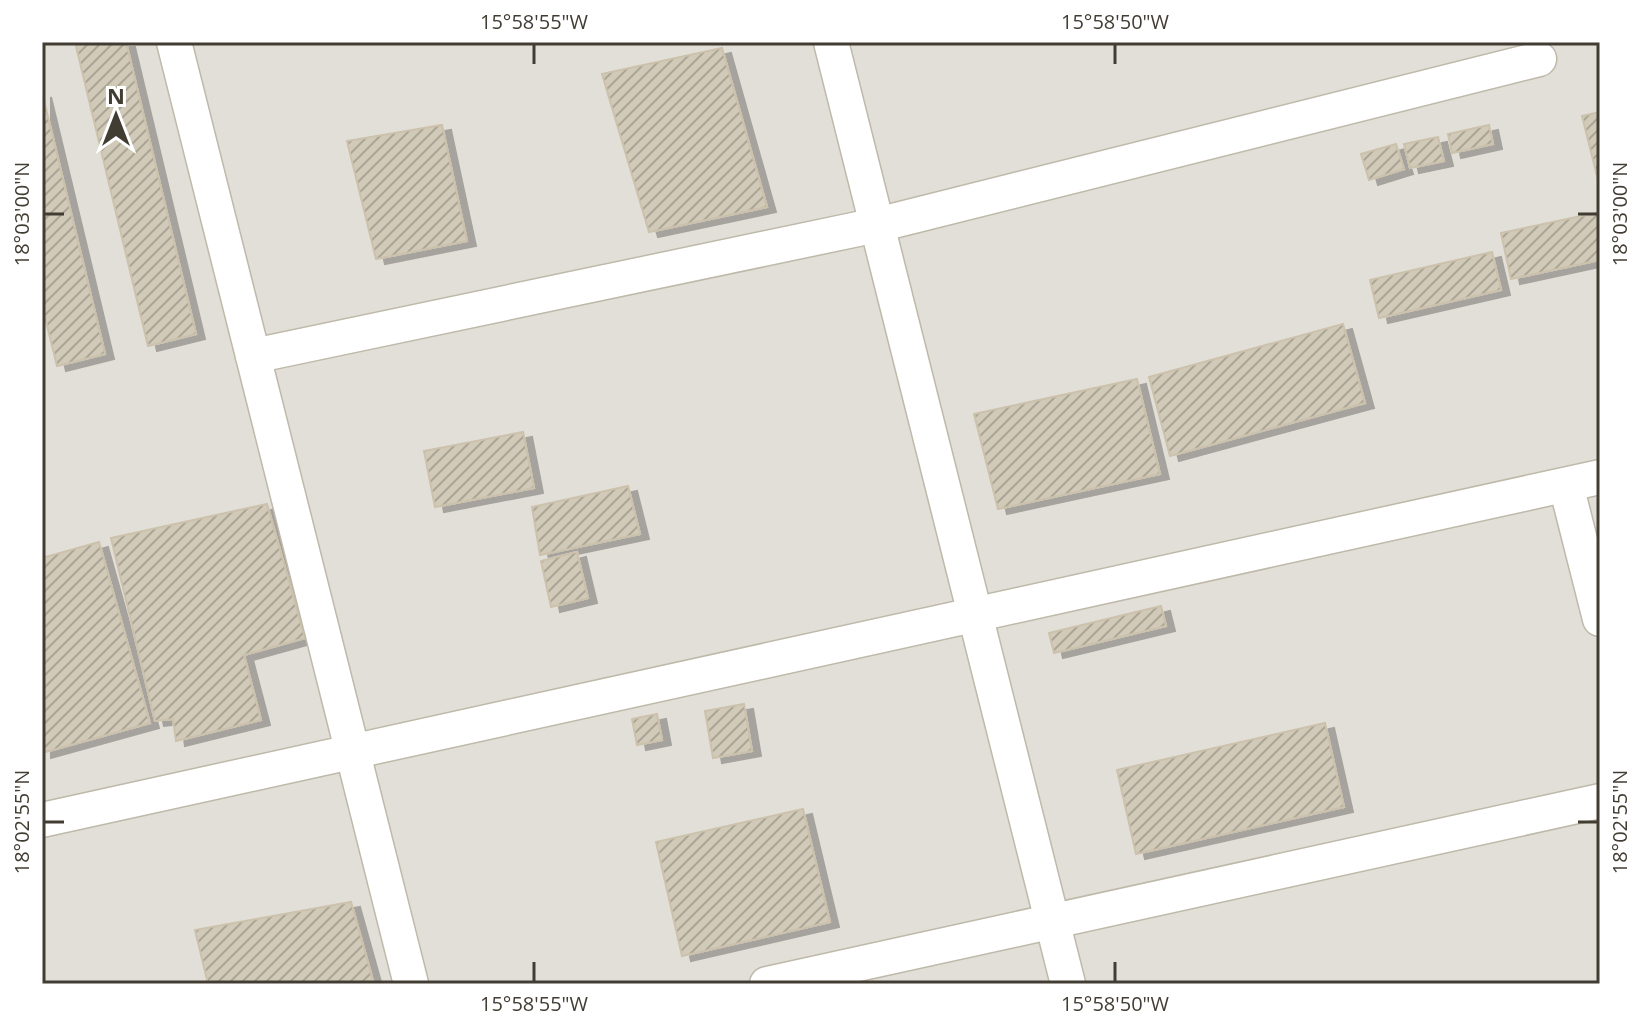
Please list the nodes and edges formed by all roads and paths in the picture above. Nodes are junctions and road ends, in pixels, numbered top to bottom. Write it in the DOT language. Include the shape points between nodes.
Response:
graph roads {
  1 [pos="174,42"];
  2 [pos="831,42"];
  3 [pos="1539,59"];
  4 [pos="877,225"];
  5 [pos="253,356"];
  6 [pos="1600,477"];
  7 [pos="1566,485"];
  8 [pos="974,614"];
  9 [pos="1600,619"];
  10 [pos="354,751"];
  11 [pos="1600,801"];
  12 [pos="42,820"];
  13 [pos="1052,922"];
  14 [pos="411,984"];
  15 [pos="767,984"];
  16 [pos="1068,984"];
  1 -- 5 [label="lane"];
  2 -- 4 [label="lane"];
  3 -- 4 [label="lane"];
  4 -- 5 [label="lane"];
  4 -- 8 [label="lane"];
  5 -- 10 [label="lane"];
  6 -- 7 [label="lane"];
  7 -- 8 [label="lane"];
  7 -- 9 [label="lane"];
  8 -- 10 [label="lane"];
  8 -- 13 [label="lane"];
  10 -- 12 [label="lane"];
  10 -- 14 [label="lane"];
  11 -- 13 [label="lane"];
  13 -- 15 [label="lane"];
  13 -- 16 [label="lane"];
}
